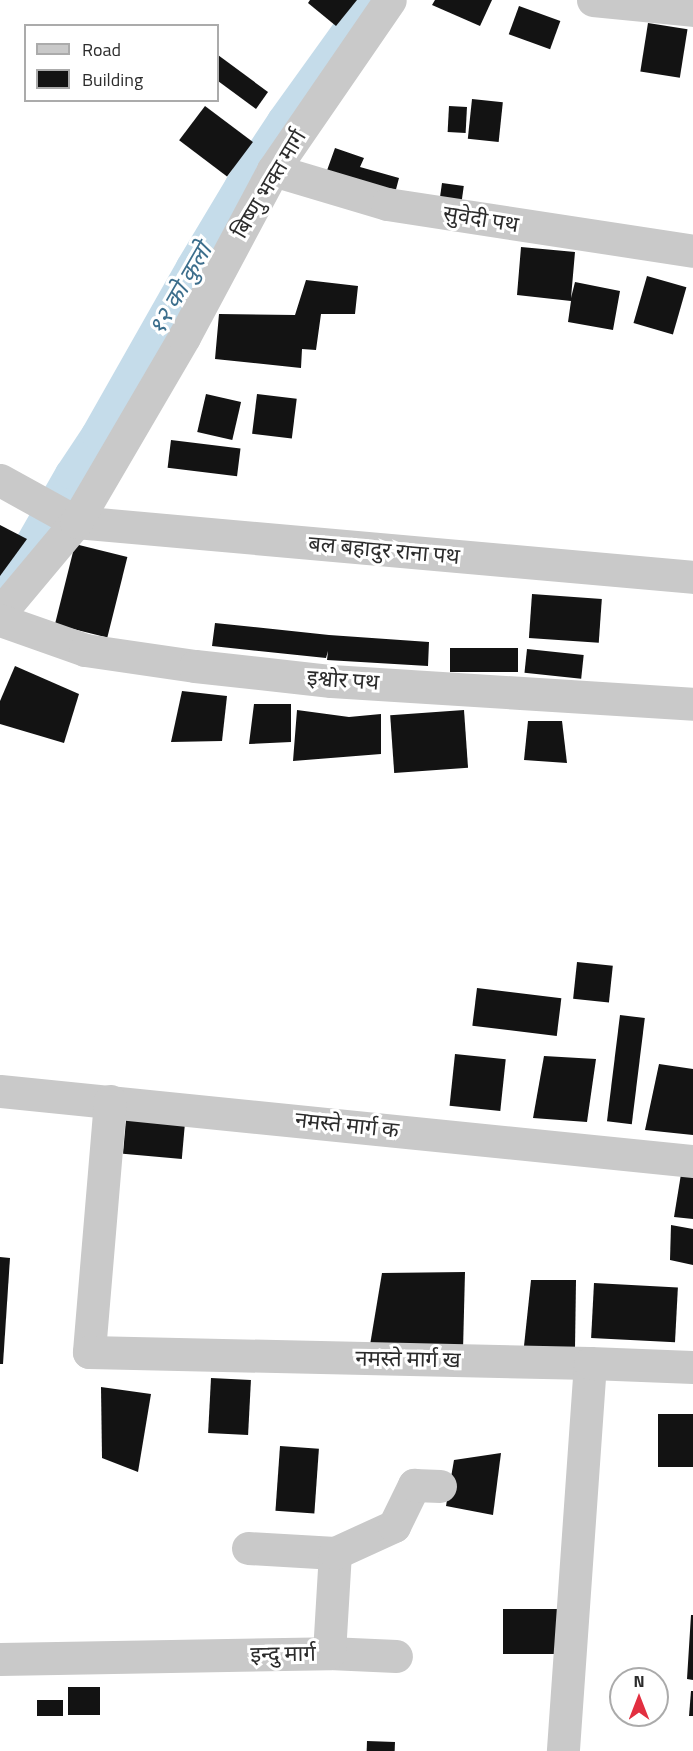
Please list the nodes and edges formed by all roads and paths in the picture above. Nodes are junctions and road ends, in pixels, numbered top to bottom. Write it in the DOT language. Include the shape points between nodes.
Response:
graph roads {
  1 [pos="390,0"];
  2 [pos="593,0"];
  3 [pos="693,10"];
  4 [pos="273,170"];
  5 [pos="693,251"];
  6 [pos="5,483"];
  7 [pos="76,522"];
  8 [pos="693,577"];
  9 [pos="0,613"];
  10 [pos="0,620"];
  11 [pos="693,704"];
  12 [pos="0,1091"];
  13 [pos="110,1101"];
  14 [pos="693,1161"];
  15 [pos="590,1363"];
  16 [pos="693,1367"];
  17 [pos="440,1486"];
  18 [pos="248,1548"];
  19 [pos="335,1553"];
  20 [pos="329,1653"];
  21 [pos="396,1656"];
  22 [pos="0,1659"];
  23 [pos="563,1751"];
  1 -- 4 [label="street, बिष्णु भक्त मार्ग"];
  2 -- 3 [label="street"];
  4 -- 5 [label="street, सुवेदी पथ" via="387,204"];
  4 -- 7 [label="street, बिष्णु भक्त मार्ग" via="184,337"];
  6 -- 7 [label="street"];
  7 -- 8 [label="street, बल बहादुर राना पथ"];
  7 -- 9 [label="street, बिष्णु भक्त मार्ग"];
  10 -- 11 [label="street, इश्वोर पथ" via="85,650 195,666 331,681"];
  12 -- 13 [label="street, नमस्ते मार्ग क"];
  13 -- 14 [label="street, नमस्ते मार्ग क"];
  13 -- 15 [label="street, नमस्ते मार्ग ख" via="89,1352"];
  15 -- 16 [label="street"];
  15 -- 23 [label="street"];
  17 -- 19 [label="street" via="414,1485 394,1526"];
  18 -- 19 [label="street"];
  19 -- 20 [label="street, इन्दु मार्ग"];
  20 -- 21 [label="street"];
  20 -- 22 [label="street, इन्दु मार्ग"];
}
